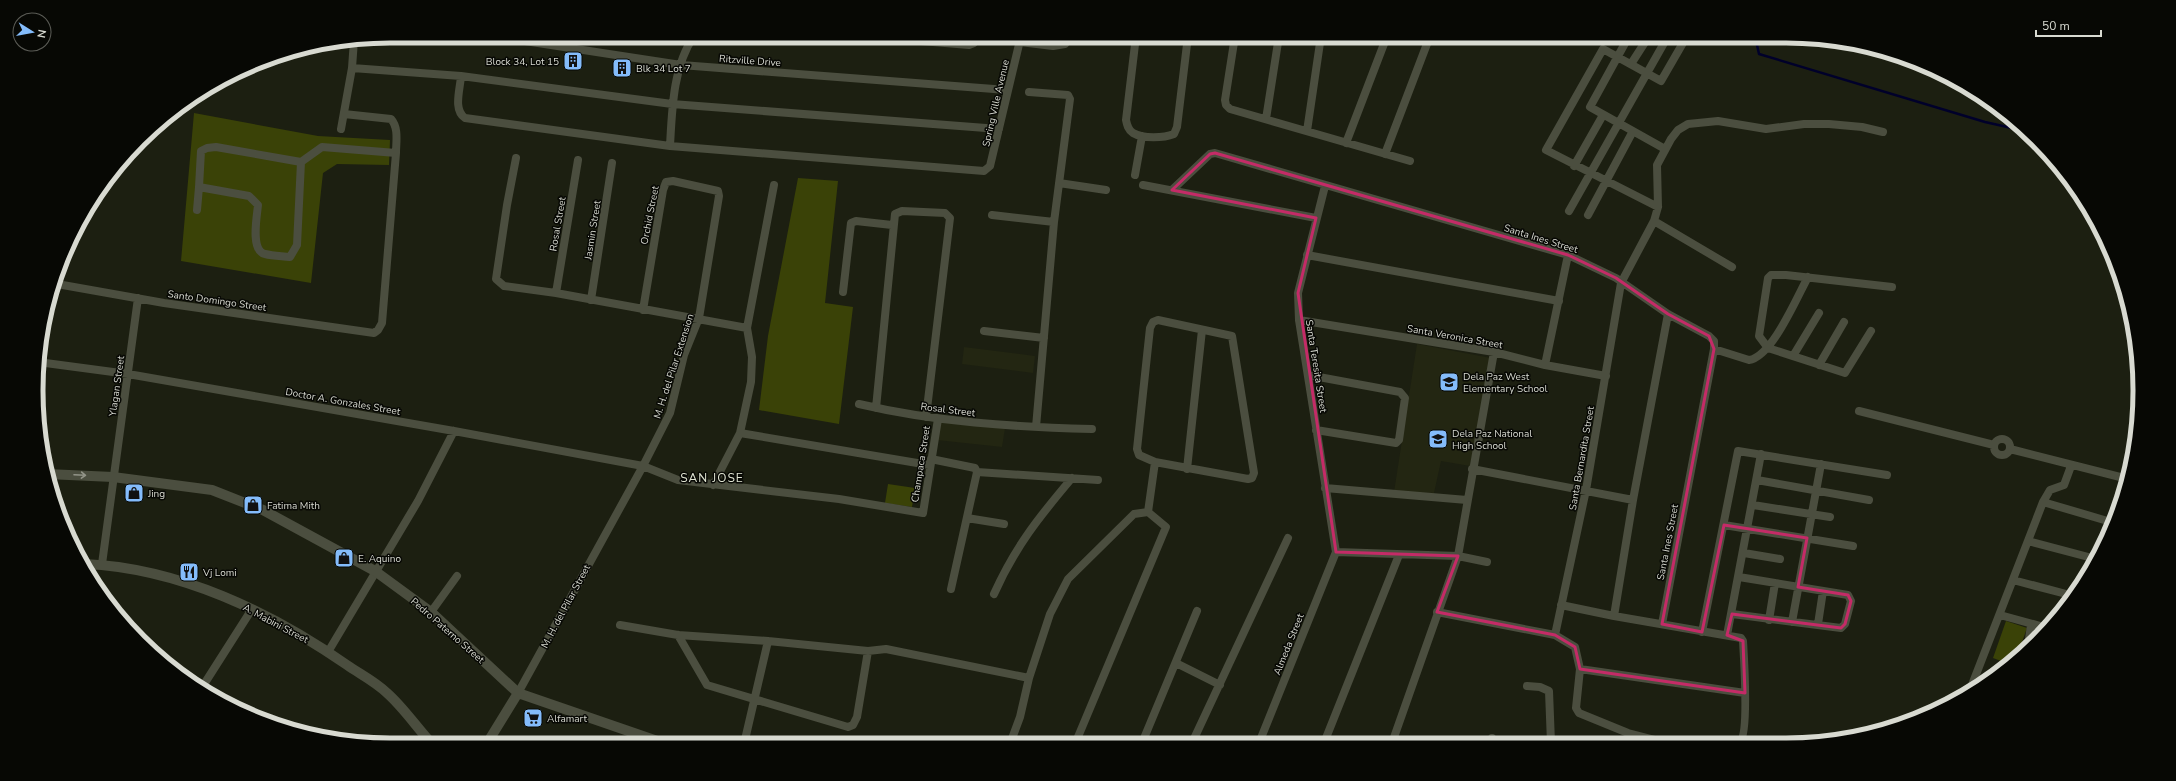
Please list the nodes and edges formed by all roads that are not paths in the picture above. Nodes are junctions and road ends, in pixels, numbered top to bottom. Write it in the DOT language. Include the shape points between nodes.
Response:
graph roads {
  1 [pos="538,43"];
  2 [pos="690,43"];
  3 [pos="945,43"];
  4 [pos="974,43"];
  5 [pos="1019,43"];
  6 [pos="1038,43"];
  7 [pos="1066,43"];
  8 [pos="1135,43"];
  9 [pos="1187,43"];
  10 [pos="1234,43"];
  11 [pos="1278,43"];
  12 [pos="1321,43"];
  13 [pos="1384,43"];
  14 [pos="1427,43"];
  15 [pos="1626,43"];
  16 [pos="1644,43"];
  17 [pos="1664,43"];
  18 [pos="1683,43"];
  19 [pos="354,45"];
  20 [pos="1617,57"];
  21 [pos="1631,64"];
  22 [pos="681,65"];
  23 [pos="352,68"];
  24 [pos="1647,74"];
  25 [pos="461,76"];
  26 [pos="1007,90"];
  27 [pos="1029,92"];
  28 [pos="672,104"];
  29 [pos="344,114"];
  30 [pos="1603,115"];
  31 [pos="1266,119"];
  32 [pos="1618,124"];
  33 [pos="341,129"];
  34 [pos="999,129"];
  35 [pos="1307,131"];
  36 [pos="1633,131"];
  37 [pos="1883,132"];
  38 [pos="1142,136"];
  39 [pos="1346,143"];
  40 [pos="670,146"];
  41 [pos="1666,149"];
  42 [pos="396,153"];
  43 [pos="1385,154"];
  44 [pos="516,158"];
  45 [pos="578,160"];
  46 [pos="1410,161"];
  47 [pos="300,162"];
  48 [pos="612,163"];
  49 [pos="1574,166"];
  50 [pos="1591,174"];
  51 [pos="1135,175"];
  52 [pos="1607,182"];
  53 [pos="1059,183"];
  54 [pos="774,185"];
  55 [pos="1143,185"];
  56 [pos="1325,186"];
  57 [pos="199,187"];
  58 [pos="1106,190"];
  59 [pos="1172,190"];
  60 [pos="719,196"];
  61 [pos="1658,207"];
  62 [pos="197,210"];
  63 [pos="1569,211"];
  64 [pos="992,215"];
  65 [pos="1588,215"];
  66 [pos="1316,218"];
  67 [pos="1654,221"];
  68 [pos="1054,222"];
  69 [pos="892,225"];
  70 [pos="1307,255"];
  71 [pos="1568,255"];
  72 [pos="1732,267"];
  73 [pos="1808,277"];
  74 [pos="1621,283"];
  75 [pos="60,284"];
  76 [pos="1892,288"];
  77 [pos="843,292"];
  78 [pos="556,293"];
  79 [pos="138,298"];
  80 [pos="592,300"];
  81 [pos="1559,301"];
  82 [pos="643,310"];
  83 [pos="1819,313"];
  84 [pos="1668,314"];
  85 [pos="700,318"];
  86 [pos="1299,320"];
  87 [pos="1844,322"];
  88 [pos="747,328"];
  89 [pos="1202,330"];
  90 [pos="984,331"];
  91 [pos="1871,331"];
  92 [pos="1044,338"];
  93 [pos="1768,348"];
  94 [pos="1714,349"];
  95 [pos="1494,352"];
  96 [pos="1793,356"];
  97 [pos="44,363"];
  98 [pos="1545,365"];
  99 [pos="1819,365"];
  100 [pos="128,374"];
  101 [pos="1308,375"];
  102 [pos="1606,376"];
  103 [pos="858,404"];
  104 [pos="876,408"];
  105 [pos="1859,411"];
  106 [pos="926,417"];
  107 [pos="938,419"];
  108 [pos="1036,427"];
  109 [pos="1092,429"];
  110 [pos="1316,430"];
  111 [pos="454,431"];
  112 [pos="740,433"];
  113 [pos="1994,445"];
  114 [pos="2010,449"];
  115 [pos="1761,454"];
  116 [pos="930,462"];
  117 [pos="1155,462"];
  118 [pos="1821,464"];
  119 [pos="643,466"];
  120 [pos="2071,466"];
  121 [pos="1188,469"];
  122 [pos="1472,469"];
  123 [pos="977,472"];
  124 [pos="54,474"];
  125 [pos="1887,475"];
  126 [pos="113,477"];
  127 [pos="1072,478"];
  128 [pos="2122,478"];
  129 [pos="1098,480"];
  130 [pos="1757,480"];
  131 [pos="713,485"];
  132 [pos="1325,488"];
  133 [pos="1586,490"];
  134 [pos="1816,490"];
  135 [pos="1467,500"];
  136 [pos="1633,500"];
  137 [pos="1870,500"];
  138 [pos="2044,502"];
  139 [pos="1753,505"];
  140 [pos="1148,512"];
  141 [pos="923,513"];
  142 [pos="1812,515"];
  143 [pos="1830,517"];
  144 [pos="967,518"];
  145 [pos="2108,521"];
  146 [pos="1004,524"];
  147 [pos="1724,525"];
  148 [pos="1749,529"];
  149 [pos="1288,538"];
  150 [pos="1807,538"];
  151 [pos="2028,541"];
  152 [pos="1853,546"];
  153 [pos="1336,552"];
  154 [pos="1744,553"];
  155 [pos="1399,555"];
  156 [pos="1458,556"];
  157 [pos="2090,557"];
  158 [pos="1780,559"];
  159 [pos="1487,562"];
  160 [pos="90,564"];
  161 [pos="102,564"];
  162 [pos="375,571"];
  163 [pos="457,576"];
  164 [pos="1739,577"];
  165 [pos="2013,580"];
  166 [pos="1775,583"];
  167 [pos="1798,587"];
  168 [pos="951,589"];
  169 [pos="1823,591"];
  170 [pos="994,594"];
  171 [pos="2067,594"];
  172 [pos="1561,605"];
  173 [pos="252,608"];
  174 [pos="1197,611"];
  175 [pos="431,612"];
  176 [pos="1437,612"];
  177 [pos="1732,614"];
  178 [pos="2000,615"];
  179 [pos="1614,616"];
  180 [pos="1768,620"];
  181 [pos="1792,622"];
  182 [pos="1662,624"];
  183 [pos="1818,624"];
  184 [pos="620,625"];
  185 [pos="2031,625"];
  186 [pos="2041,626"];
  187 [pos="1702,632"];
  188 [pos="678,635"];
  189 [pos="1555,635"];
  190 [pos="1727,635"];
  191 [pos="2029,638"];
  192 [pos="768,641"];
  193 [pos="868,651"];
  194 [pos="328,652"];
  195 [pos="1176,663"];
  196 [pos="1580,669"];
  197 [pos="1029,678"];
  198 [pos="204,683"];
  199 [pos="1973,683"];
  200 [pos="1220,685"];
  201 [pos="1527,686"];
  202 [pos="518,693"];
  203 [pos="1745,693"];
  204 [pos="755,700"];
  205 [pos="427,738"];
  206 [pos="490,738"];
  207 [pos="649,738"];
  208 [pos="746,738"];
  209 [pos="1012,738"];
  210 [pos="1078,738"];
  211 [pos="1144,738"];
  212 [pos="1194,738"];
  213 [pos="1261,738"];
  214 [pos="1326,738"];
  215 [pos="1394,738"];
  216 [pos="1551,738"];
  217 [pos="1647,738"];
  218 [pos="1742,738"];
  1 -- 22 [label="street, Ritzville Drive"];
  2 -- 22 [label="street"];
  3 -- 4 [label="street"];
  5 -- 26 [label="street, Spring Ville Avenue"];
  6 -- 7 [label="street" via="1052,46"];
  8 -- 38 [label="street" via="1126,120 1128,128"];
  9 -- 38 [label="street" via="1174,134"];
  10 -- 31 [label="street" via="1226,105 1230,109"];
  11 -- 31 [label="street"];
  12 -- 35 [label="street"];
  13 -- 39 [label="street"];
  14 -- 43 [label="street"];
  15 -- 20 [label="street"];
  16 -- 21 [label="street"];
  17 -- 24 [label="street"];
  18 -- 24 [label="street" via="1662,79 1659,81"];
  19 -- 23 [label="street"];
  20 -- 21 [label="street"];
  20 -- 30 [label="street" via="1590,105"];
  20 -- 49 [label="street" via="1603,49 1546,150"];
  21 -- 24 [label="street"];
  22 -- 26 [label="street, Ritzville Drive"];
  22 -- 28 [label="street"];
  23 -- 25 [label="street"];
  23 -- 29 [label="street"];
  24 -- 32 [label="street"];
  25 -- 28 [label="street"];
  25 -- 40 [label="street" via="458,109 460,115 465,118"];
  26 -- 34 [label="street, Spring Ville Avenue"];
  27 -- 53 [label="street" via="1070,96"];
  28 -- 34 [label="street"];
  28 -- 40 [label="street"];
  29 -- 33 [label="street"];
  29 -- 42 [label="street" via="391,119 396,132"];
  30 -- 32 [label="street"];
  30 -- 49 [label="street"];
  31 -- 35 [label="street"];
  32 -- 36 [label="street"];
  32 -- 50 [label="street"];
  34 -- 40 [label="street, Spring Ville Avenue" via="990,166 984,171"];
  35 -- 39 [label="street"];
  36 -- 41 [label="street"];
  36 -- 52 [label="street"];
  37 -- 41 [label="street, Santa Bernardita Street" via="1862,126 1829,124 1804,124 1766,130 1718,121 1688,124 1678,130"];
  38 -- 51 [label="street"];
  39 -- 43 [label="street"];
  41 -- 61 [label="street, Santa Bernardita Street" via="1657,165"];
  42 -- 47 [label="street" via="322,147"];
  42 -- 79 [label="street, Santo Domingo Street" via="382,323 374,333"];
  43 -- 46 [label="street"];
  44 -- 78 [label="street" via="496,279 504,286"];
  45 -- 78 [label="street, Rosal Street"];
  47 -- 57 [label="street" via="216,147 207,148 201,151"];
  47 -- 57 [label="street" via="297,245 290,257 263,254 255,244 258,205 254,199"];
  48 -- 80 [label="street, Jasmin Street"];
  49 -- 50 [label="street"];
  50 -- 52 [label="street"];
  50 -- 63 [label="street"];
  52 -- 61 [label="street"];
  52 -- 65 [label="street"];
  53 -- 58 [label="street"];
  53 -- 68 [label="street"];
  54 -- 88 [label="street"];
  55 -- 59 [label="street"];
  56 -- 59 [label="street, Santa Ines Street" via="1215,153 1210,154"];
  56 -- 66 [label="street, Santa Teresita Street"];
  56 -- 71 [label="street, Santa Ines Street"];
  57 -- 62 [label="street"];
  59 -- 66 [label="street"];
  60 -- 82 [label="street, Orchid Street" via="718,191 711,189 666,182"];
  60 -- 85 [label="street, M. H. del Pilar Extension"];
  61 -- 67 [label="street, Santa Bernardita Street"];
  64 -- 68 [label="street"];
  66 -- 70 [label="street, Santa Teresita Street"];
  67 -- 72 [label="street"];
  67 -- 74 [label="street, Santa Bernardita Street"];
  68 -- 92 [label="street"];
  69 -- 77 [label="street" via="856,221 851,223"];
  69 -- 104 [label="street"];
  69 -- 106 [label="street" via="895,214 902,211 945,212 950,218"];
  70 -- 81 [label="street"];
  70 -- 86 [label="street, Santa Teresita Street" via="1298,292"];
  71 -- 74 [label="street, Santa Ines Street" via="1616,278"];
  71 -- 81 [label="street"];
  73 -- 76 [label="street"];
  73 -- 93 [label="street"];
  73 -- 93 [label="street" via="1772,275 1768,278 1759,336"];
  74 -- 84 [label="street, Santa Ines Street"];
  74 -- 102 [label="street, Santa Bernardita Street"];
  75 -- 79 [label="street, Santo Domingo Street"];
  78 -- 80 [label="street"];
  79 -- 100 [label="street, Ylagan Street"];
  80 -- 82 [label="street"];
  81 -- 98 [label="street"];
  82 -- 85 [label="street"];
  83 -- 96 [label="street"];
  84 -- 94 [label="street, Santa Ines Street" via="1710,336 1714,341"];
  84 -- 136 [label="street"];
  85 -- 88 [label="street"];
  85 -- 119 [label="street, M. H. del Pilar Extension" via="684,355 670,414"];
  86 -- 95 [label="street, Santa Veronica Street"];
  86 -- 101 [label="street, Santa Teresita Street"];
  87 -- 99 [label="street"];
  88 -- 112 [label="street" via="752,356 751,382"];
  89 -- 117 [label="street" via="1158,320 1153,322 1150,328 1137,449 1139,455"];
  89 -- 121 [label="street"];
  89 -- 121 [label="street" via="1232,336 1254,473 1252,478 1248,479"];
  90 -- 92 [label="street"];
  91 -- 99 [label="street" via="1845,373"];
  92 -- 108 [label="street"];
  93 -- 94 [label="street" via="1754,360"];
  93 -- 96 [label="street"];
  94 -- 182 [label="street, Santa Ines Street"];
  95 -- 98 [label="street, Santa Veronica Street"];
  95 -- 122 [label="street"];
  96 -- 99 [label="street"];
  97 -- 100 [label="street, Doctor A. Gonzales Street"];
  98 -- 102 [label="street, Santa Veronica Street"];
  100 -- 111 [label="street, Doctor A. Gonzales Street"];
  100 -- 126 [label="street, Ylagan Street"];
  101 -- 110 [label="street, Santa Teresita Street"];
  101 -- 110 [label="street" via="1400,392 1405,398 1399,440 1396,444"];
  102 -- 133 [label="street, Santa Bernardita Street"];
  103 -- 104 [label="street, Rosal Street"];
  104 -- 106 [label="street, Rosal Street"];
  105 -- 113 [label="street"];
  106 -- 107 [label="street, Rosal Street"];
  107 -- 108 [label="street, Rosal Street"];
  107 -- 116 [label="street, Champaca Street"];
  108 -- 109 [label="street, Rosal Street"];
  110 -- 132 [label="street, Santa Teresita Street"];
  111 -- 119 [label="street, Doctor A. Gonzales Street"];
  111 -- 162 [label="street" via="418,501"];
  112 -- 116 [label="street"];
  112 -- 131 [label="street"];
  113 -- 114 [label="street" via="1997,440 2004,439 2009,443"];
  113 -- 114 [label="street" via="1994,451 2000,455 2006,454"];
  114 -- 120 [label="street"];
  115 -- 118 [label="street"];
  115 -- 130 [label="street"];
  115 -- 147 [label="street" via="1738,452"];
  116 -- 123 [label="street" via="975,468"];
  116 -- 141 [label="street, Champaca Street"];
  117 -- 121 [label="street"];
  117 -- 140 [label="street"];
  118 -- 125 [label="street"];
  118 -- 134 [label="street"];
  119 -- 131 [label="street, Doctor A. Gonzales Street" via="678,480"];
  119 -- 202 [label="street, M. H. del Pilar Street"];
  120 -- 128 [label="street"];
  120 -- 138 [label="street" via="2064,485 2050,490"];
  122 -- 133 [label="street"];
  122 -- 135 [label="street"];
  123 -- 127 [label="street"];
  123 -- 144 [label="street"];
  124 -- 126 [label="street, Pedro Paterno Street, one-way"];
  126 -- 161 [label="street, Ylagan Street"];
  126 -- 162 [label="street, Pedro Paterno Street" via="212,490 263,510"];
  127 -- 129 [label="street"];
  127 -- 170 [label="street" via="1022,539"];
  130 -- 134 [label="street"];
  130 -- 139 [label="street"];
  131 -- 141 [label="street, Doctor A. Gonzales Street" via="839,499"];
  132 -- 135 [label="street"];
  132 -- 153 [label="street, Santa Teresita Street"];
  133 -- 136 [label="street"];
  133 -- 172 [label="street, Santa Bernardita Street"];
  134 -- 137 [label="street"];
  134 -- 142 [label="street"];
  135 -- 156 [label="street"];
  136 -- 179 [label="street"];
  138 -- 145 [label="street"];
  138 -- 151 [label="street"];
  139 -- 142 [label="street"];
  139 -- 148 [label="street"];
  140 -- 197 [label="street" via="1134,514 1068,579 1050,614"];
  140 -- 210 [label="street" via="1166,527"];
  142 -- 143 [label="street"];
  142 -- 150 [label="street"];
  144 -- 146 [label="street"];
  144 -- 168 [label="street"];
  147 -- 148 [label="street"];
  147 -- 187 [label="street"];
  148 -- 150 [label="street"];
  148 -- 154 [label="street"];
  149 -- 200 [label="street"];
  150 -- 152 [label="street"];
  150 -- 167 [label="street"];
  151 -- 157 [label="street"];
  151 -- 165 [label="street"];
  153 -- 155 [label="street"];
  153 -- 213 [label="street, Almeda Street"];
  154 -- 158 [label="street"];
  154 -- 164 [label="street"];
  155 -- 156 [label="street"];
  155 -- 214 [label="street"];
  156 -- 159 [label="street"];
  156 -- 176 [label="street"];
  160 -- 161 [label="street, A. Mabini Street"];
  161 -- 173 [label="street, A. Mabini Street" via="158,574"];
  162 -- 175 [label="street, Pedro Paterno Street"];
  162 -- 194 [label="street"];
  163 -- 175 [label="street"];
  164 -- 166 [label="street"];
  164 -- 177 [label="street"];
  165 -- 171 [label="street"];
  165 -- 178 [label="street"];
  166 -- 167 [label="street"];
  166 -- 180 [label="street"];
  167 -- 169 [label="street"];
  167 -- 181 [label="street"];
  169 -- 183 [label="street"];
  169 -- 183 [label="street" via="1848,595 1851,601 1844,627"];
  172 -- 179 [label="street"];
  172 -- 189 [label="street, Santa Bernardita Street"];
  173 -- 194 [label="street, A. Mabini Street"];
  173 -- 198 [label="street"];
  174 -- 195 [label="street"];
  175 -- 202 [label="street, Pedro Paterno Street"];
  176 -- 189 [label="street"];
  176 -- 215 [label="street"];
  177 -- 180 [label="street"];
  177 -- 190 [label="street"];
  178 -- 185 [label="street"];
  178 -- 199 [label="street"];
  179 -- 182 [label="street"];
  180 -- 181 [label="street"];
  181 -- 183 [label="street"];
  182 -- 187 [label="street"];
  184 -- 188 [label="street"];
  185 -- 186 [label="street"];
  185 -- 191 [label="street"];
  187 -- 190 [label="street"];
  188 -- 192 [label="street"];
  188 -- 204 [label="street" via="707,685"];
  189 -- 196 [label="street" via="1575,647"];
  190 -- 203 [label="street" via="1741,638 1743,641"];
  192 -- 193 [label="street"];
  192 -- 204 [label="street"];
  193 -- 197 [label="street" via="886,649"];
  193 -- 204 [label="street" via="857,717 848,727"];
  194 -- 205 [label="street, A. Mabini Street" via="387,692"];
  195 -- 200 [label="street"];
  195 -- 211 [label="street"];
  196 -- 203 [label="street"];
  196 -- 217 [label="street" via="1576,708 1579,713"];
  197 -- 209 [label="street"];
  200 -- 212 [label="street"];
  201 -- 216 [label="street" via="1540,687 1548,691"];
  202 -- 206 [label="street, M. H. del Pilar Street"];
  202 -- 207 [label="street, Pedro Paterno Street"];
  203 -- 218 [label="street"];
  204 -- 208 [label="street"];
}
